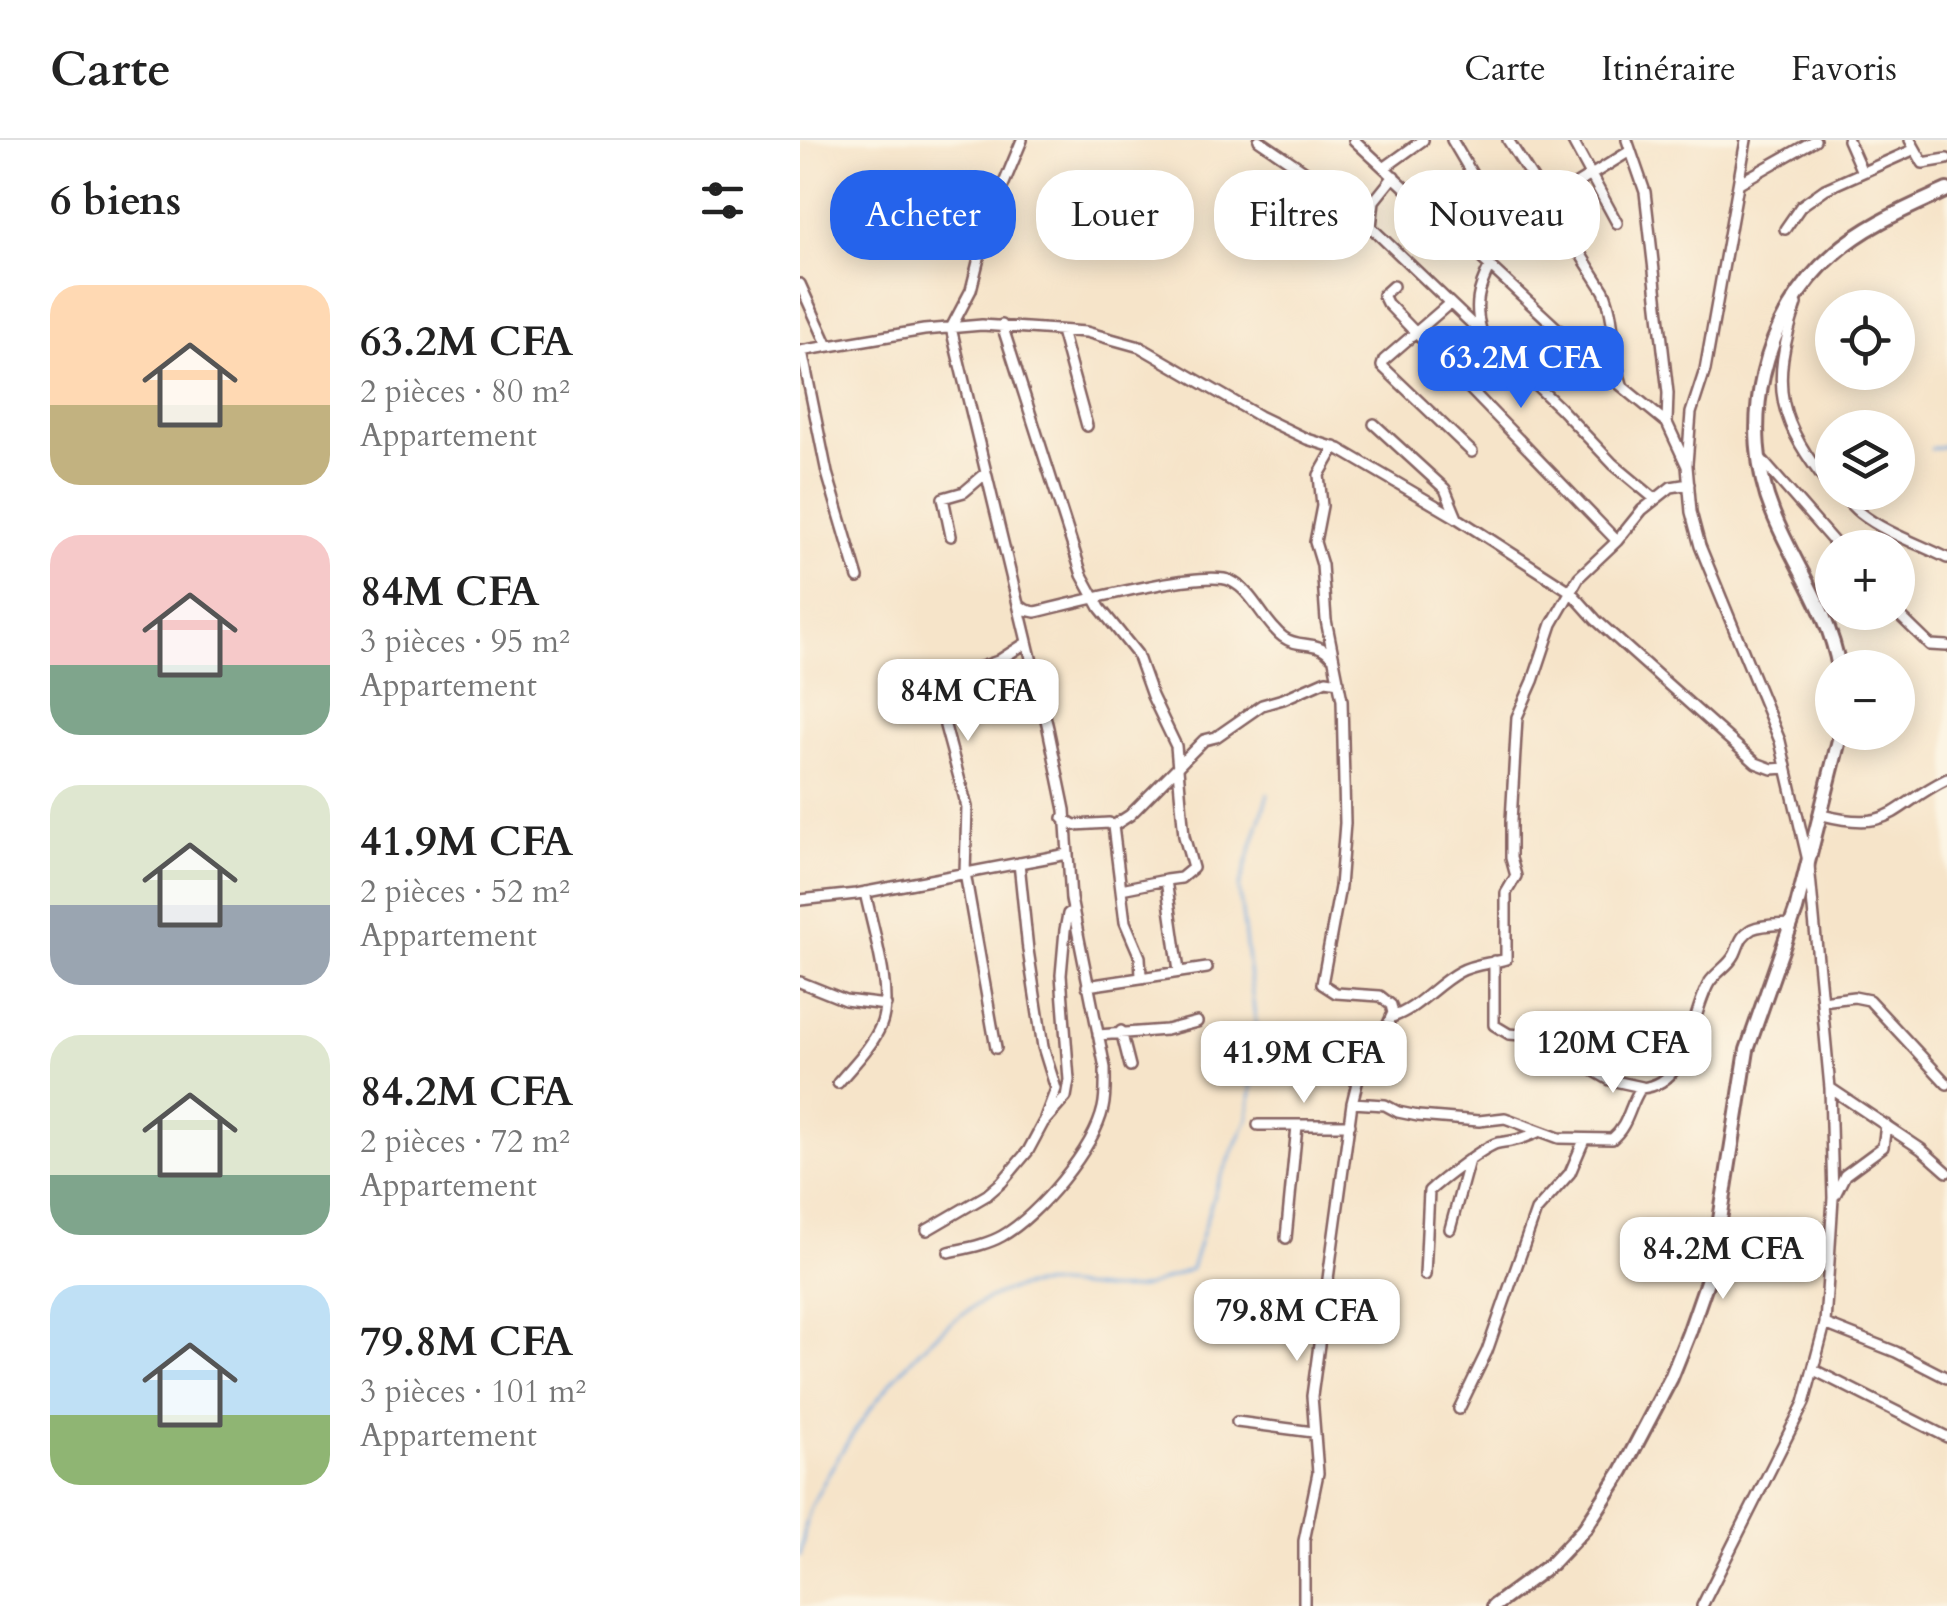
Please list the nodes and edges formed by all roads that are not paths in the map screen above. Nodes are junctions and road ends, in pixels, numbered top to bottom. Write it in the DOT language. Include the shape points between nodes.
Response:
graph roads {
  1 [pos="1022,140"];
  2 [pos="1259,140"];
  3 [pos="1354,140"];
  4 [pos="1422,140"];
  5 [pos="1452,140"];
  6 [pos="1508,140"];
  7 [pos="1572,140"];
  8 [pos="1746,140"];
  9 [pos="1815,140"];
  10 [pos="1848,140"];
  11 [pos="1912,144"];
  12 [pos="1629,146"];
  13 [pos="1947,159"];
  14 [pos="1384,168"];
  15 [pos="1302,170"];
  16 [pos="1470,170"];
  17 [pos="1526,170"];
  18 [pos="1589,170"];
  19 [pos="1599,170"];
  20 [pos="1862,172"];
  21 [pos="1394,176"];
  22 [pos="1739,184"];
  23 [pos="1947,190"];
  24 [pos="1600,191"];
  25 [pos="1374,201"];
  26 [pos="1617,223"];
  27 [pos="1786,229"];
  28 [pos="1374,230"];
  29 [pos="1483,260"];
  30 [pos="1582,260"];
  31 [pos="1490,266"];
  32 [pos="800,284"];
  33 [pos="1393,286"];
  34 [pos="1801,292"];
  35 [pos="1450,303"];
  36 [pos="1002,326"];
  37 [pos="951,328"];
  38 [pos="1061,331"];
  39 [pos="1417,332"];
  40 [pos="1481,333"];
  41 [pos="828,346"];
  42 [pos="801,351"];
  43 [pos="1623,388"];
  44 [pos="1667,423"];
  45 [pos="1374,424"];
  46 [pos="1088,426"];
  47 [pos="1335,447"];
  48 [pos="1472,452"];
  49 [pos="1759,457"];
  50 [pos="1687,466"];
  51 [pos="1815,470"];
  52 [pos="985,474"];
  53 [pos="1688,484"];
  54 [pos="1655,499"];
  55 [pos="1860,510"];
  56 [pos="1456,518"];
  57 [pos="1824,530"];
  58 [pos="951,536"];
  59 [pos="1617,541"];
  60 [pos="1947,558"];
  61 [pos="858,578"];
  62 [pos="1570,591"];
  63 [pos="1093,598"];
  64 [pos="1018,603"];
  65 [pos="1915,630"];
  66 [pos="1026,643"];
  67 [pos="1947,646"];
  68 [pos="1833,650"];
  69 [pos="1332,658"];
  70 [pos="1339,682"];
  71 [pos="1836,750"];
  72 [pos="1178,768"];
  73 [pos="1786,768"];
  74 [pos="1947,779"];
  75 [pos="1822,814"];
  76 [pos="1063,818"];
  77 [pos="1112,826"];
  78 [pos="1067,854"];
  79 [pos="1019,862"];
  80 [pos="1809,865"];
  81 [pos="965,873"];
  82 [pos="1166,880"];
  83 [pos="1121,889"];
  84 [pos="865,892"];
  85 [pos="800,900"];
  86 [pos="1074,910"];
  87 [pos="1794,916"];
  88 [pos="1494,962"];
  89 [pos="1207,968"];
  90 [pos="1179,972"];
  91 [pos="1141,976"];
  92 [pos="800,982"];
  93 [pos="1087,986"];
  94 [pos="1822,1001"];
  95 [pos="886,1005"];
  96 [pos="1392,1018"];
  97 [pos="1197,1022"];
  98 [pos="1121,1031"];
  99 [pos="1098,1035"];
  100 [pos="996,1048"];
  101 [pos="1130,1066"];
  102 [pos="838,1083"];
  103 [pos="1947,1084"];
  104 [pos="1642,1087"];
  105 [pos="1830,1088"];
  106 [pos="1352,1103"];
  107 [pos="1043,1123"];
  108 [pos="1350,1124"];
  109 [pos="1258,1125"];
  110 [pos="1886,1125"];
  111 [pos="1296,1126"];
  112 [pos="1538,1132"];
  113 [pos="1584,1140"];
  114 [pos="1470,1159"];
  115 [pos="1947,1172"];
  116 [pos="1833,1198"];
  117 [pos="1450,1229"];
  118 [pos="927,1230"];
  119 [pos="1286,1238"];
  120 [pos="949,1252"];
  121 [pos="1425,1274"];
  122 [pos="1825,1324"];
  123 [pos="1814,1370"];
  124 [pos="1947,1378"];
  125 [pos="1460,1409"];
  126 [pos="1237,1422"];
  127 [pos="1313,1432"];
  128 [pos="1947,1436"];
  129 [pos="1304,1606"];
  130 [pos="1494,1606"];
  131 [pos="1702,1606"];
  1 -- 37 [label="street" via="988,222 971,290"];
  2 -- 15 [label="street"];
  3 -- 14 [label="street"];
  4 -- 14 [label="street"];
  5 -- 16 [label="street"];
  6 -- 17 [label="street"];
  7 -- 18 [label="street"];
  8 -- 22 [label="street"];
  9 -- 22 [label="street"];
  10 -- 20 [label="street"];
  11 -- 13 [label="street" via="1923,163"];
  11 -- 20 [label="street"];
  12 -- 19 [label="street"];
  12 -- 44 [label="street" via="1646,192"];
  14 -- 21 [label="street"];
  20 -- 27 [label="street" via="1808,200"];
  21 -- 25 [label="street"];
  22 -- 50 [label="street" via="1706,370 1691,413"];
  23 -- 34 [label="street" via="1850,241"];
  24 -- 26 [label="street"];
  28 -- 35 [label="street"];
  29 -- 31 [label="street"];
  30 -- 43 [label="street" via="1607,298"];
  31 -- 40 [label="street" via="1478,294"];
  31 -- 43 [label="street"];
  32 -- 41 [label="street"];
  33 -- 39 [label="street" via="1384,300"];
  34 -- 49 [label="street" via="1762,374"];
  34 -- 51 [label="street" via="1781,358 1780,390"];
  35 -- 39 [label="street"];
  35 -- 40 [label="street"];
  36 -- 37 [label="street"];
  36 -- 38 [label="street"];
  36 -- 63 [label="street"];
  37 -- 41 [label="street"];
  37 -- 52 [label="street"];
  38 -- 46 [label="street"];
  38 -- 47 [label="street" via="1140,347 1259,416"];
  39 -- 48 [label="street" via="1382,366"];
  39 -- 59 [label="street"];
  40 -- 54 [label="street"];
  41 -- 42 [label="street"];
  42 -- 61 [label="street"];
  43 -- 44 [label="street"];
  44 -- 50 [label="street"];
  45 -- 56 [label="street" via="1445,489"];
  47 -- 56 [label="street"];
  47 -- 69 [label="street" via="1320,475 1315,542"];
  49 -- 57 [label="street"];
  49 -- 68 [label="street" via="1774,517 1818,600"];
  50 -- 53 [label="street"];
  52 -- 58 [label="street" via="964,492 943,498"];
  52 -- 64 [label="street"];
  53 -- 54 [label="street" via="1671,486"];
  53 -- 73 [label="street" via="1700,546"];
  54 -- 59 [label="street"];
  55 -- 60 [label="street"];
  56 -- 62 [label="street"];
  59 -- 62 [label="street"];
  62 -- 73 [label="street" via="1756,763"];
  62 -- 88 [label="street" via="1516,716 1516,876 1506,893 1506,959"];
  63 -- 64 [label="street" via="1036,612"];
  63 -- 69 [label="street" via="1222,578 1243,589 1283,637 1318,645"];
  63 -- 72 [label="street" via="1143,665 1176,746"];
  64 -- 66 [label="street"];
  65 -- 67 [label="street" via="1930,645"];
  66 -- 76 [label="street"];
  66 -- 81 [label="street" via="964,672 942,692 966,807"];
  69 -- 70 [label="street"];
  70 -- 72 [label="street" via="1326,680 1262,705 1204,740"];
  70 -- 96 [label="street" via="1344,838 1322,984 1336,993 1380,996 1391,1005"];
  71 -- 75 [label="street"];
  72 -- 77 [label="street"];
  72 -- 82 [label="street" via="1193,868"];
  73 -- 80 [label="street"];
  74 -- 75 [label="street" via="1876,820"];
  75 -- 80 [label="street"];
  76 -- 77 [label="street" via="1074,826"];
  76 -- 78 [label="street"];
  77 -- 83 [label="street"];
  78 -- 79 [label="street"];
  78 -- 86 [label="street"];
  79 -- 81 [label="street"];
  79 -- 107 [label="street" via="1043,1047 1056,1089"];
  80 -- 87 [label="street"];
  80 -- 94 [label="street"];
  81 -- 84 [label="street"];
  81 -- 100 [label="street"];
  82 -- 83 [label="street"];
  82 -- 90 [label="street"];
  83 -- 91 [label="street"];
  84 -- 85 [label="street"];
  84 -- 95 [label="street"];
  86 -- 93 [label="street"];
  86 -- 107 [label="street" via="1064,930 1061,975 1066,1098"];
  87 -- 104 [label="street" via="1741,938 1700,1001 1682,1061"];
  87 -- 130 [label="street" via="1747,1050 1713,1264 1671,1378 1586,1528"];
  88 -- 96 [label="street" via="1469,966"];
  88 -- 104 [label="street" via="1494,1025 1509,1034 1581,1040 1589,1068"];
  89 -- 90 [label="street"];
  90 -- 91 [label="street"];
  91 -- 93 [label="street"];
  92 -- 95 [label="street" via="845,1000"];
  93 -- 99 [label="street"];
  94 -- 103 [label="street" via="1869,1000"];
  94 -- 105 [label="street"];
  95 -- 102 [label="street" via="882,1024"];
  96 -- 106 [label="street" via="1365,1051"];
  97 -- 98 [label="street"];
  98 -- 99 [label="street"];
  98 -- 101 [label="street"];
  99 -- 120 [label="street" via="1105,1092 1083,1151 1006,1234"];
  104 -- 113 [label="street" via="1619,1133"];
  105 -- 110 [label="street"];
  105 -- 116 [label="street"];
  106 -- 108 [label="street"];
  106 -- 112 [label="street" via="1418,1116 1505,1118"];
  107 -- 118 [label="street" via="1002,1182"];
  108 -- 111 [label="street"];
  108 -- 127 [label="street" via="1314,1379"];
  109 -- 111 [label="street"];
  110 -- 115 [label="street"];
  110 -- 116 [label="street" via="1884,1147 1845,1175"];
  111 -- 119 [label="street"];
  112 -- 113 [label="street"];
  112 -- 114 [label="street"];
  113 -- 125 [label="street" via="1570,1173 1532,1218"];
  114 -- 117 [label="street"];
  114 -- 121 [label="street" via="1429,1191"];
  116 -- 122 [label="street"];
  122 -- 123 [label="street"];
  122 -- 124 [label="street"];
  123 -- 128 [label="street"];
  123 -- 131 [label="street" via="1795,1426"];
  126 -- 127 [label="street"];
  127 -- 129 [label="street" via="1318,1473 1304,1540"];
}
